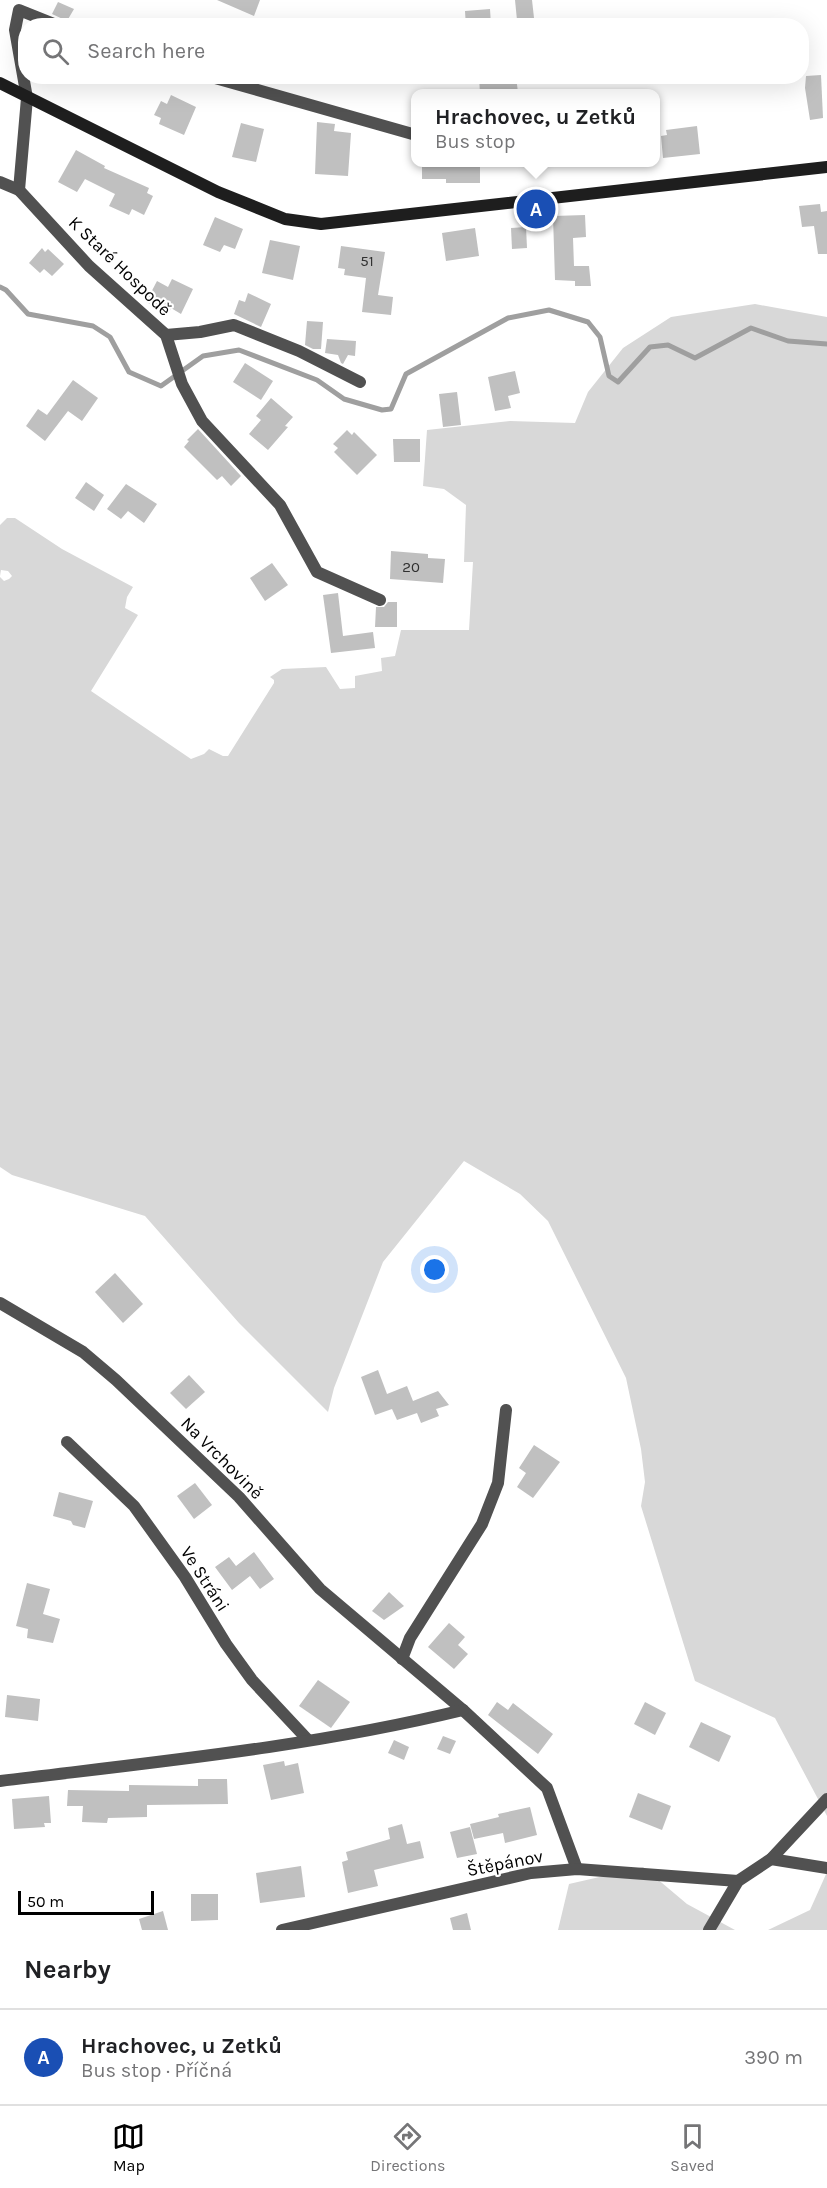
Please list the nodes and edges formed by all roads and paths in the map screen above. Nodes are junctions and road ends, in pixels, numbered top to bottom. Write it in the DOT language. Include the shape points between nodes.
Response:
graph roads {
  1 [pos="39,18"];
  2 [pos="18,47"];
  3 [pos="0,83"];
  4 [pos="25,84"];
  5 [pos="236,84"];
  6 [pos="27,98"];
  7 [pos="411,134"];
  8 [pos="827,167"];
  9 [pos="0,182"];
  10 [pos="19,190"];
  11 [pos="166,335"];
  12 [pos="360,382"];
  13 [pos="380,600"];
  14 [pos="0,1304"];
  15 [pos="506,1410"];
  16 [pos="68,1442"];
  17 [pos="402,1659"];
  18 [pos="463,1710"];
  19 [pos="308,1740"];
  20 [pos="0,1781"];
  21 [pos="827,1799"];
  22 [pos="771,1859"];
  23 [pos="827,1868"];
  24 [pos="577,1869"];
  25 [pos="738,1881"];
  26 [pos="282,1930"];
  27 [pos="709,1930"];
  1 -- 2 [label="street" via="19,10 15,30"];
  3 -- 6 [label="street"];
  4 -- 6 [label="street"];
  5 -- 7 [label="street"];
  6 -- 8 [label="street" via="218,192 285,219 321,225"];
  6 -- 10 [label="street"];
  9 -- 10 [label="street"];
  10 -- 11 [label="street, K Staré Hospodě" via="88,266"];
  11 -- 12 [label="street" via="234,325 299,351"];
  11 -- 13 [label="street, K Staré Hospodě" via="182,384 202,422 280,505 317,572"];
  14 -- 17 [label="street, Na Vrchovině" via="83,1352 116,1380 239,1497 320,1590"];
  15 -- 17 [label="street" via="498,1483 482,1524 410,1638"];
  16 -- 19 [label="street, Ve Stráni" via="134,1506 252,1680"];
  17 -- 18 [label="street, Na Vrchovině"];
  18 -- 19 [label="street" via="403,1725"];
  18 -- 24 [label="street, Na Vrchovině" via="547,1788"];
  19 -- 20 [label="street"];
  21 -- 22 [label="street"];
  22 -- 23 [label="street"];
  22 -- 25 [label="street"];
  24 -- 25 [label="street, Štěpánov"];
  24 -- 26 [label="street, Štěpánov" via="531,1874"];
  25 -- 27 [label="street"];
}
